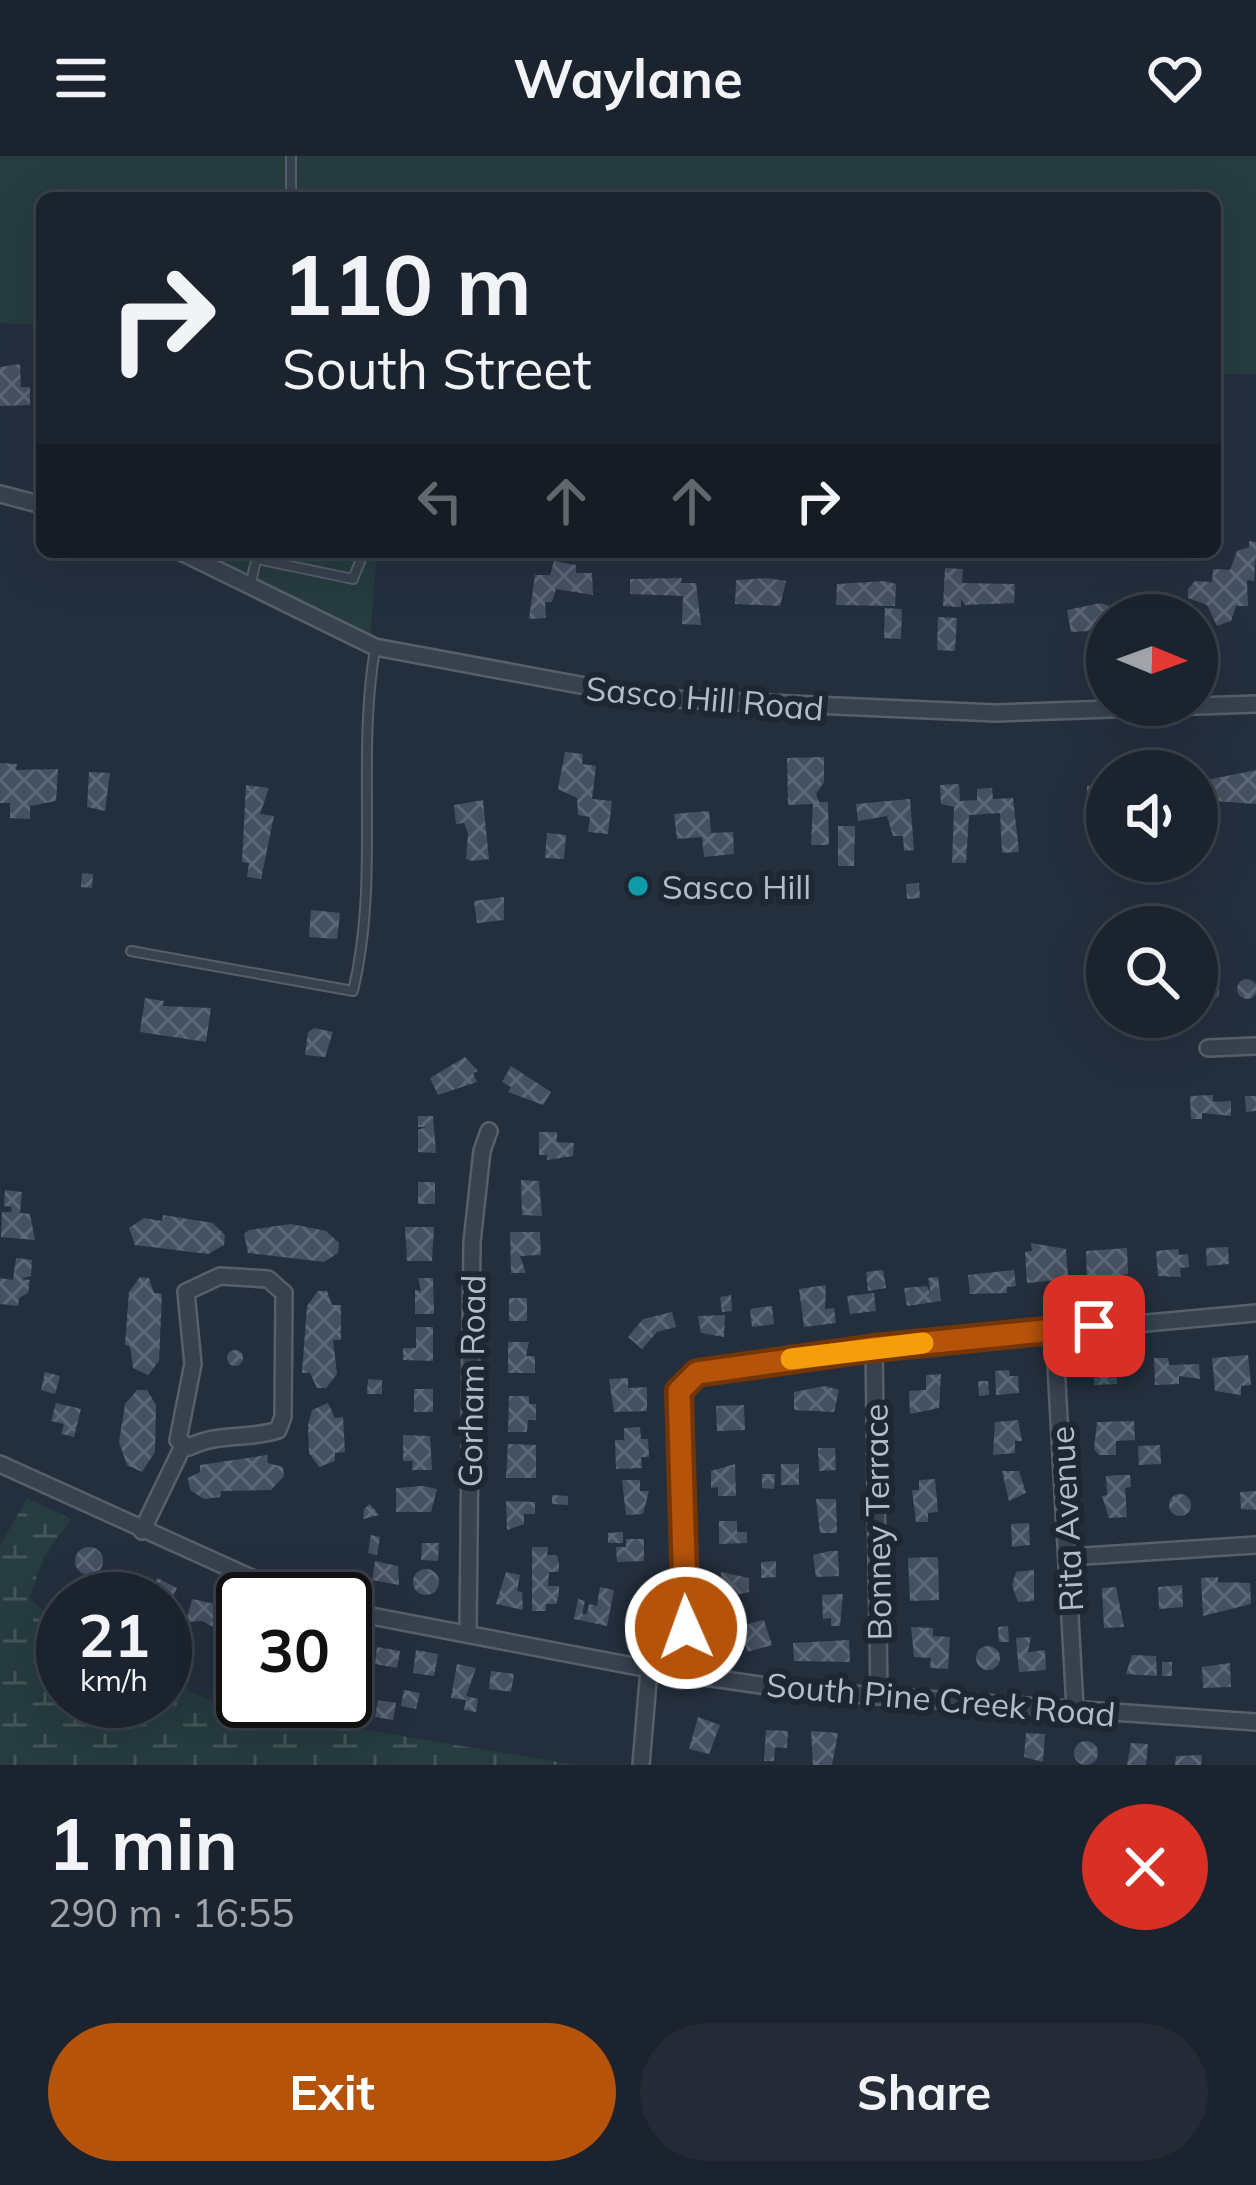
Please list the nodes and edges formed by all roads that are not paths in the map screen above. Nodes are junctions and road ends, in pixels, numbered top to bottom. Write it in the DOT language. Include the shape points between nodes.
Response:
graph roads {
  1 [pos="291,156"];
  2 [pos="291,192"];
  3 [pos="0,494"];
  4 [pos="36,503"];
  5 [pos="193,558"];
  6 [pos="257,558"];
  7 [pos="270,558"];
  8 [pos="363,558"];
  9 [pos="250,586"];
  10 [pos="375,647"];
  11 [pos="1256,704"];
  12 [pos="131,951"];
  13 [pos="1256,1046"];
  14 [pos="1208,1048"];
  15 [pos="489,1131"];
  16 [pos="1256,1313"];
  17 [pos="1054,1329"];
  18 [pos="874,1348"];
  19 [pos="184,1444"];
  20 [pos="0,1464"];
  21 [pos="142,1531"];
  22 [pos="1256,1545"];
  23 [pos="1069,1556"];
  24 [pos="236,1572"];
  25 [pos="372,1615"];
  26 [pos="469,1634"];
  27 [pos="649,1669"];
  28 [pos="687,1675"];
  29 [pos="879,1696"];
  30 [pos="1076,1708"];
  31 [pos="1256,1722"];
  32 [pos="641,1765"];
  1 -- 2 [label="lane"];
  3 -- 4 [label="street"];
  5 -- 9 [label="street, Sasco Hill Road"];
  6 -- 9 [label="lane"];
  7 -- 8 [label="lane" via="352,579"];
  9 -- 10 [label="street, Sasco Hill Road"];
  10 -- 11 [label="street, Sasco Hill Road" via="573,686 735,705 996,713"];
  10 -- 12 [label="lane" via="364,948 353,991"];
  13 -- 14 [label="street"];
  15 -- 26 [label="street, Gorham Road" via="472,1242"];
  16 -- 17 [label="street"];
  17 -- 18 [label="street"];
  17 -- 23 [label="street, Rita Avenue"];
  18 -- 28 [label="street" via="684,1380"];
  18 -- 29 [label="street, Bonney Terrace"];
  19 -- 19 [label="street" via="177,1426 193,1364 186,1292 220,1276 279,1284 278,1430"];
  19 -- 21 [label="street"];
  20 -- 21 [label="street"];
  21 -- 24 [label="street"];
  22 -- 23 [label="street"];
  23 -- 30 [label="street, Rita Avenue"];
  25 -- 26 [label="street, South Pine Creek Road"];
  26 -- 27 [label="street, South Pine Creek Road"];
  27 -- 28 [label="street, South Pine Creek Road"];
  27 -- 32 [label="street"];
  28 -- 29 [label="street, South Pine Creek Road"];
  29 -- 30 [label="street, South Pine Creek Road"];
  30 -- 31 [label="street, South Pine Creek Road"];
}
